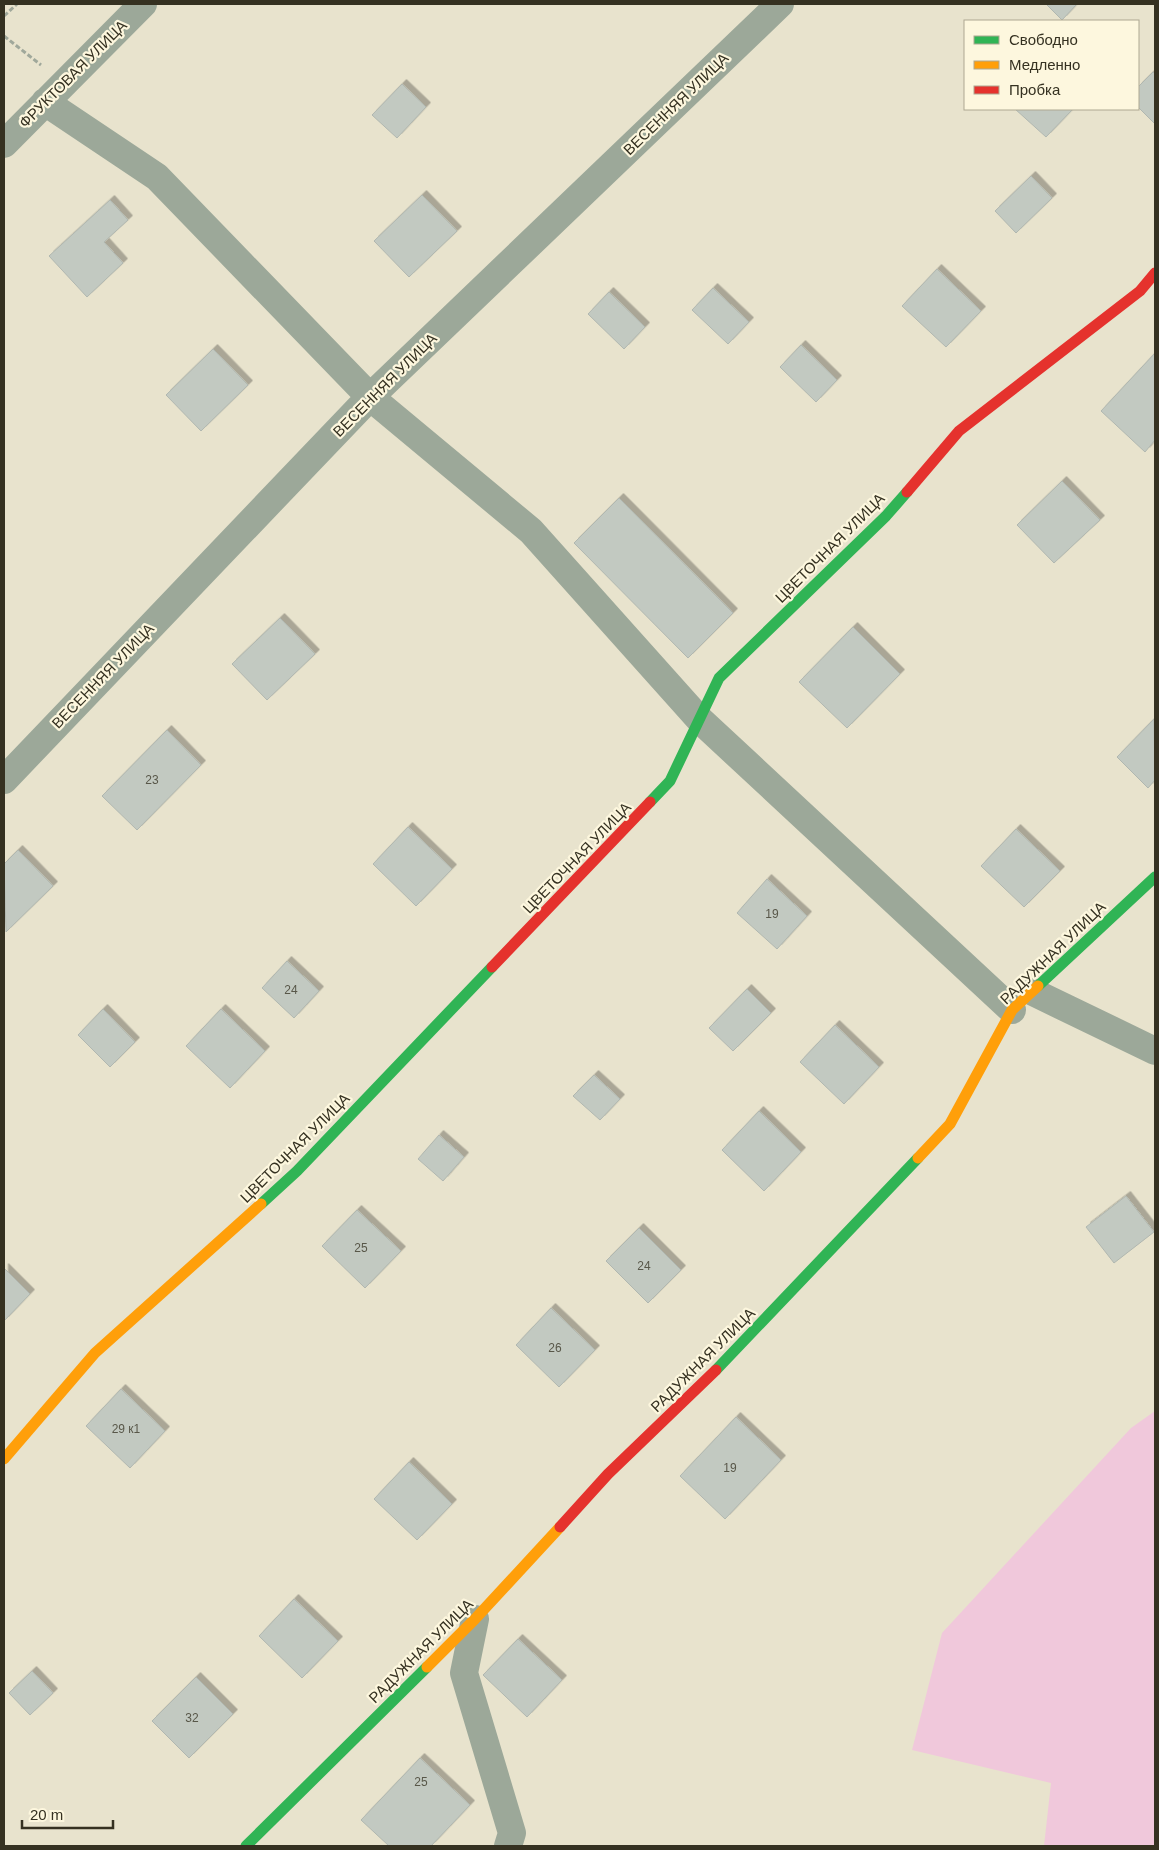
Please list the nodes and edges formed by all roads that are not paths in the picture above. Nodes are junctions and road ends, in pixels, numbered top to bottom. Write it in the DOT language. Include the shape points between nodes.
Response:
graph roads {
  1 [pos="143,4"];
  2 [pos="780,4"];
  3 [pos="45,102"];
  4 [pos="4,144"];
  5 [pos="1155,273"];
  6 [pos="370,397"];
  7 [pos="700,720"];
  8 [pos="4,780"];
  9 [pos="1155,877"];
  10 [pos="1033,992"];
  11 [pos="1012,1010"];
  12 [pos="1155,1051"];
  13 [pos="4,1458"];
  14 [pos="475,1619"];
  15 [pos="246,1846"];
  16 [pos="508,1846"];
  1 -- 3 [label="street, ФРУКТОВАЯ УЛИЦА"];
  2 -- 6 [label="street, ВЕСЕННЯЯ УЛИЦА"];
  3 -- 4 [label="street, ФРУКТОВАЯ УЛИЦА"];
  3 -- 6 [label="street" via="157,177"];
  5 -- 7 [label="street, ЦВЕТОЧНАЯ УЛИЦА" via="1140,291 959,431 886,516 719,678"];
  6 -- 7 [label="street" via="531,531"];
  6 -- 8 [label="street, ВЕСЕННЯЯ УЛИЦА"];
  7 -- 11 [label="street"];
  7 -- 13 [label="street, ЦВЕТОЧНАЯ УЛИЦА" via="670,782 297,1171 95,1353"];
  9 -- 10 [label="street, РАДУЖНАЯ УЛИЦА"];
  10 -- 11 [label="street, РАДУЖНАЯ УЛИЦА"];
  10 -- 12 [label="street"];
  11 -- 14 [label="street, РАДУЖНАЯ УЛИЦА" via="950,1124 740,1347 608,1474"];
  14 -- 15 [label="street, РАДУЖНАЯ УЛИЦА"];
  14 -- 16 [label="street" via="464,1673 512,1833"];
}
